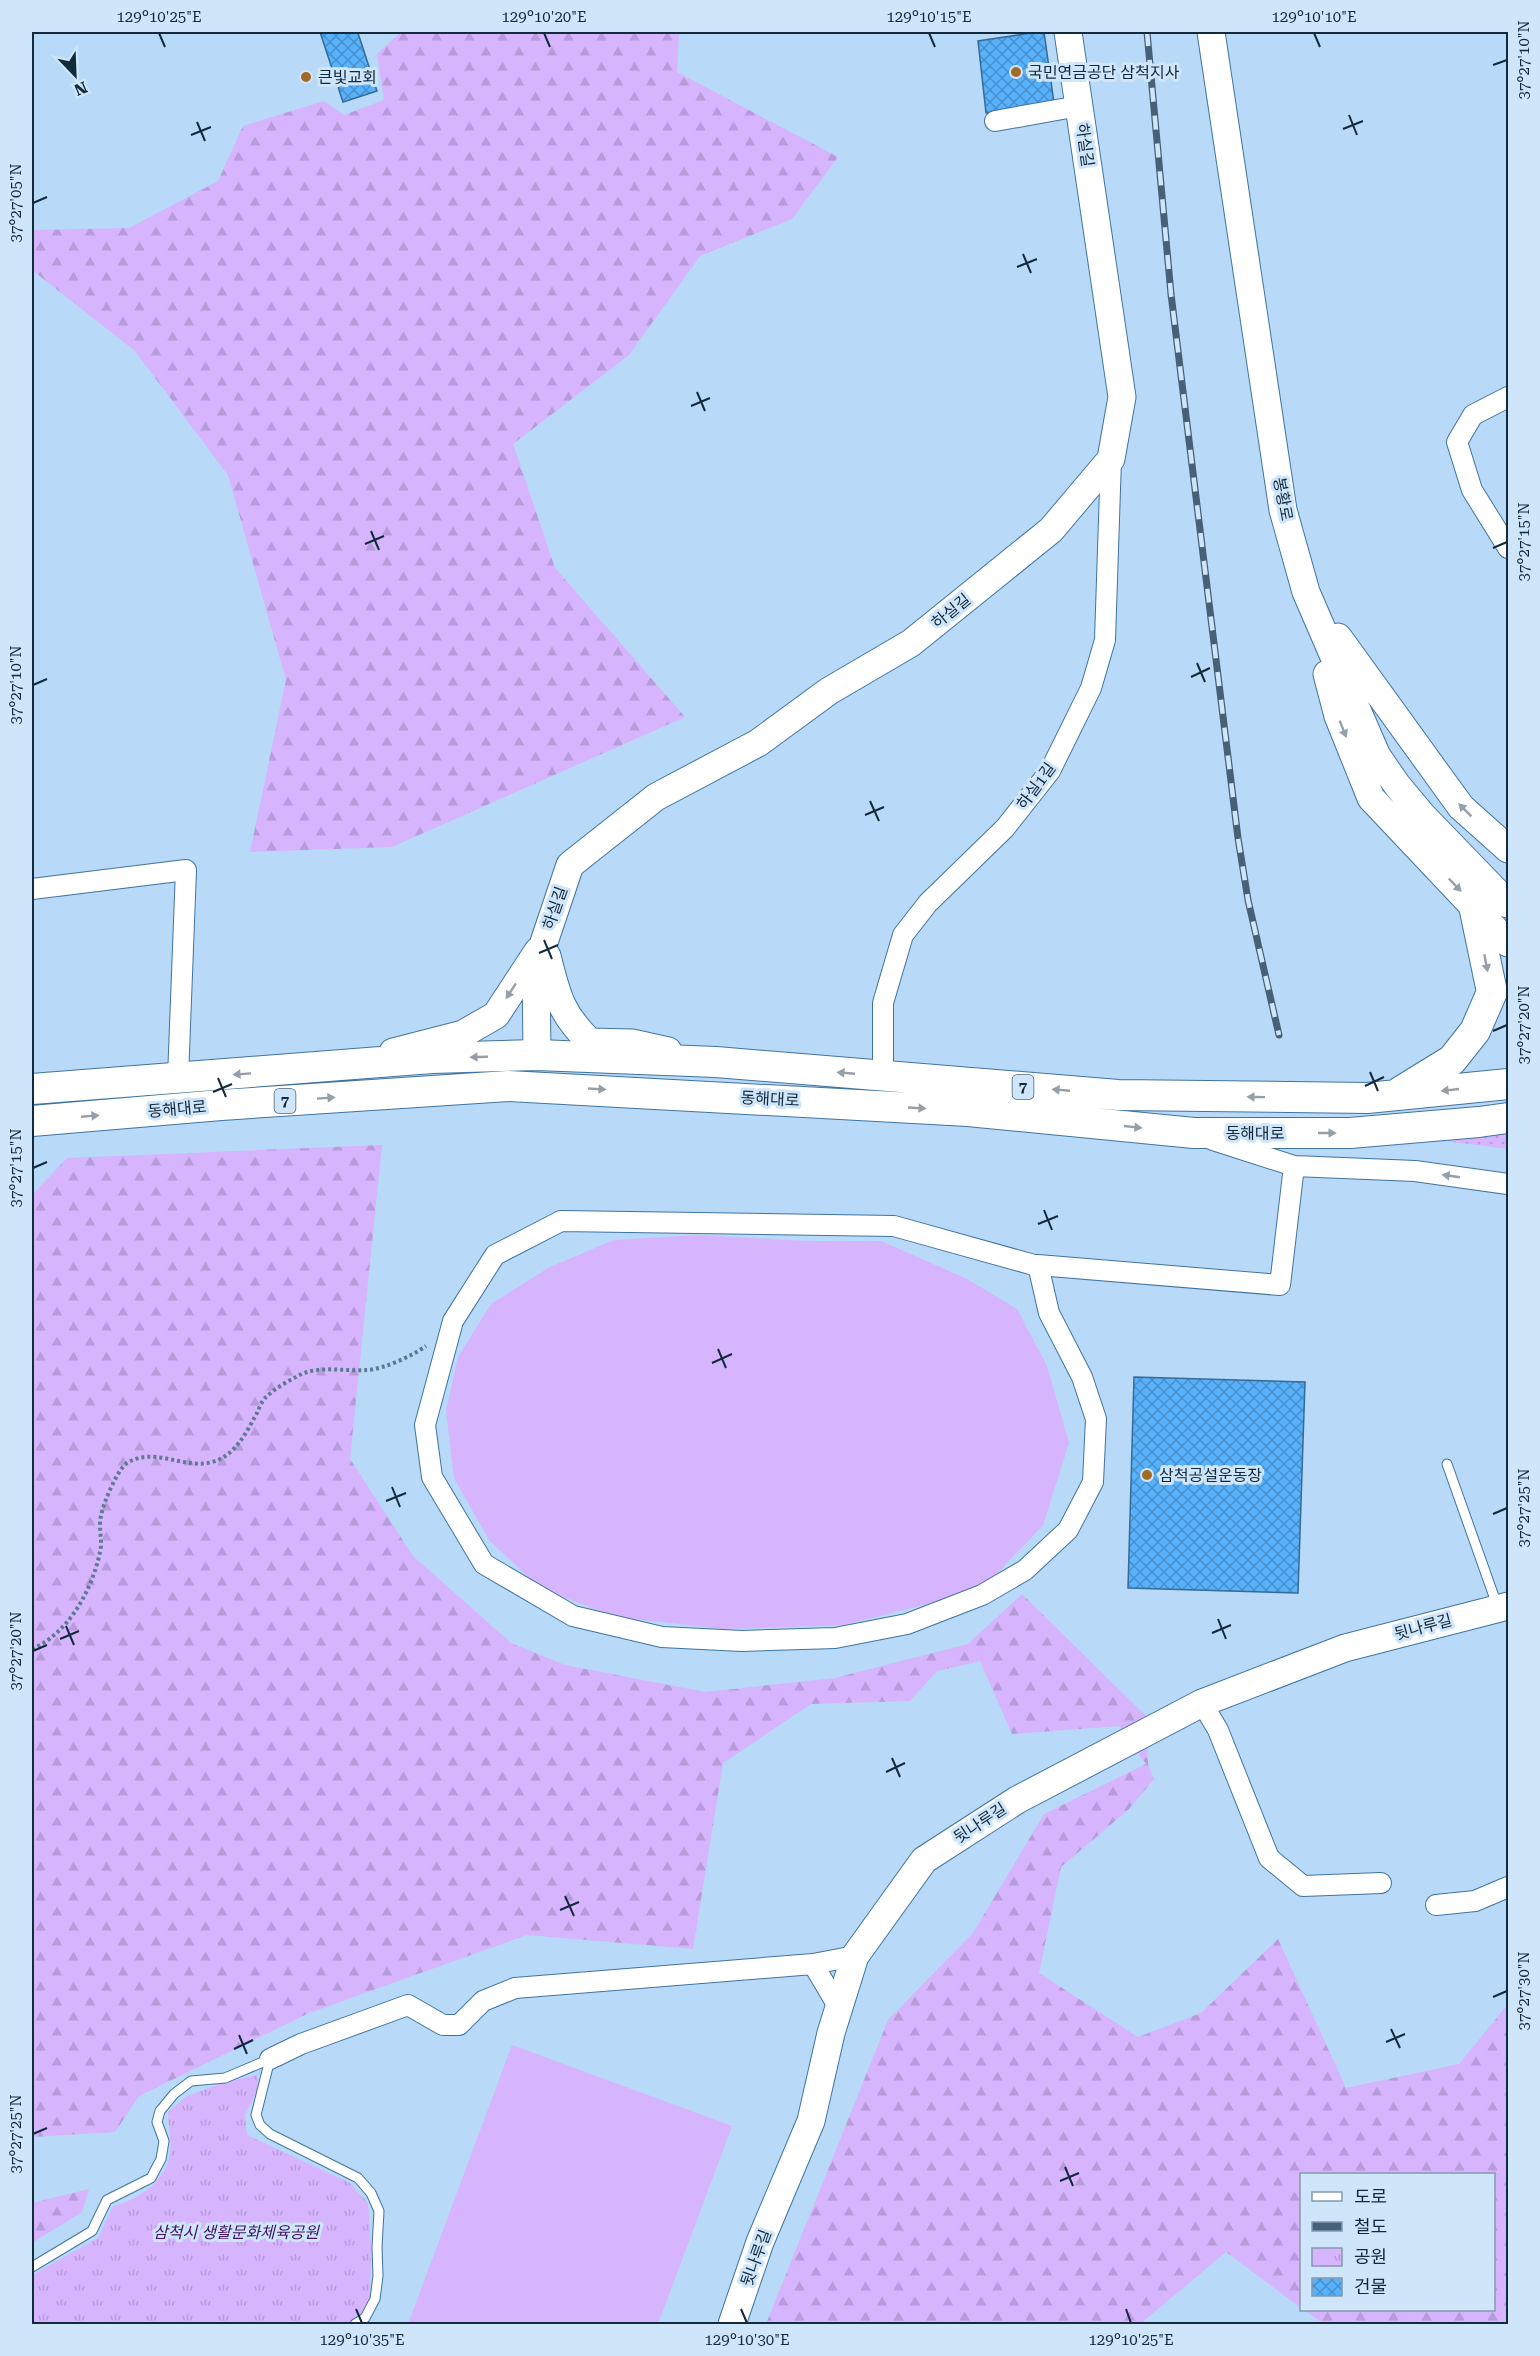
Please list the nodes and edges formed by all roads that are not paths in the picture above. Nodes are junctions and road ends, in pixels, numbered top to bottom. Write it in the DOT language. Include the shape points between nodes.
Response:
graph roads {
  1 [pos="1068,32"];
  2 [pos="1211,32"];
  3 [pos="1079,106"];
  4 [pos="995,120"];
  5 [pos="1509,397"];
  6 [pos="1111,459"];
  7 [pos="1509,548"];
  8 [pos="1306,592"];
  9 [pos="1509,849"];
  10 [pos="32,889"];
  11 [pos="1509,904"];
  12 [pos="1474,906"];
  13 [pos="543,943"];
  14 [pos="1509,943"];
  15 [pos="537,1055"];
  16 [pos="716,1062"];
  17 [pos="283,1071"];
  18 [pos="883,1076"];
  19 [pos="178,1078"];
  20 [pos="1509,1084"];
  21 [pos="538,1086"];
  22 [pos="32,1089"];
  23 [pos="1394,1096"];
  24 [pos="1509,1118"];
  25 [pos="32,1121"];
  26 [pos="1194,1133"];
  27 [pos="1294,1166"];
  28 [pos="1509,1184"];
  29 [pos="1038,1265"];
  30 [pos="1447,1464"];
  31 [pos="1503,1607"];
  32 [pos="1202,1702"];
  33 [pos="1381,1883"];
  34 [pos="1509,1887"];
  35 [pos="1436,1905"];
  36 [pos="855,1956"];
  37 [pos="813,1964"];
  38 [pos="839,2008"];
  39 [pos="270,2059"];
  40 [pos="32,2266"];
  41 [pos="355,2325"];
  42 [pos="732,2325"];
  1 -- 3 [label="street, 하실길"];
  2 -- 8 [label="street, 봉황로" via="1283,510"];
  3 -- 4 [label="street"];
  3 -- 6 [label="street, 하실길" via="1122,397"];
  5 -- 7 [label="street" via="1473,415 1457,442 1472,490"];
  6 -- 13 [label="street, 하실길" via="1051,530 911,643 829,691 758,743 656,797 570,865"];
  6 -- 18 [label="street, 하실1길" via="1105,639 1091,688 1050,771 1005,828 928,903 903,934 883,1003"];
  9 -- 8 [label="street, one-way" via="1461,807"];
  8 -- 11 [label="street, 봉황로" via="1377,756 1422,815"];
  8 -- 12 [label="street, one-way" via="1338,716 1371,798"];
  10 -- 19 [label="street" via="186,870"];
  12 -- 14 [label="street"];
  12 -- 23 [label="main road, one-way" via="1492,992 1475,1031 1452,1060"];
  13 -- 15 [label="street, 하실길" via="536,966"];
  13 -- 16 [label="street" via="557,994 571,1024 590,1042 632,1043"];
  13 -- 17 [label="street, one-way" via="496,1015 463,1034 394,1052 330,1056"];
  15 -- 16 [label="main road, 동해대로 / 7"];
  15 -- 17 [label="main road, 동해대로 / 7, one-way" via="432,1058"];
  15 -- 21 [label="main road"];
  18 -- 16 [label="main road, 동해대로 / 7, one-way"];
  17 -- 19 [label="main road, 동해대로 / 7, one-way"];
  23 -- 18 [label="main road, 동해대로 / 7, one-way" via="1118,1095"];
  19 -- 22 [label="main road, 동해대로 / 7"];
  20 -- 23 [label="main road, 동해대로 / 7, one-way"];
  25 -- 21 [label="main road, 동해대로 / 7, one-way"];
  21 -- 26 [label="main road, 동해대로 / 7, one-way" via="968,1111"];
  26 -- 24 [label="main road, 동해대로 / 7, one-way" via="1350,1133"];
  26 -- 27 [label="street"];
  28 -- 27 [label="street, one-way" via="1415,1171"];
  27 -- 29 [label="street" via="1280,1285"];
  29 -- 29 [label="street" via="894,1226 561,1221 495,1255 453,1321 424,1425 432,1477 484,1564 573,1616 662,1637 742,1641 835,1638 907,1624 982,1595 1025,1570 1068,1530 1093,1482 1096,1419 1082,1377 1049,1312"];
  30 -- 31 [label="lane"];
  31 -- 32 [label="street, 뒷나루길" via="1346,1648"];
  32 -- 33 [label="street" via="1218,1730 1269,1858 1303,1886"];
  32 -- 36 [label="street, 뒷나루길" via="1017,1800 924,1860"];
  34 -- 35 [label="street" via="1475,1900"];
  36 -- 37 [label="street"];
  36 -- 38 [label="street, 뒷나루길"];
  37 -- 38 [label="street"];
  37 -- 39 [label="street" via="515,1988 483,2001 459,2025 443,2025 408,2005"];
  38 -- 42 [label="street, 뒷나루길" via="811,2121 760,2242"];
  39 -- 40 [label="lane" via="225,2078 191,2081 174,2094 160,2111 157,2122 164,2141 151,2178 108,2200 92,2231"];
  39 -- 41 [label="lane" via="256,2115 260,2125 270,2134 358,2178 379,2211 375,2299 365,2318"];
}
